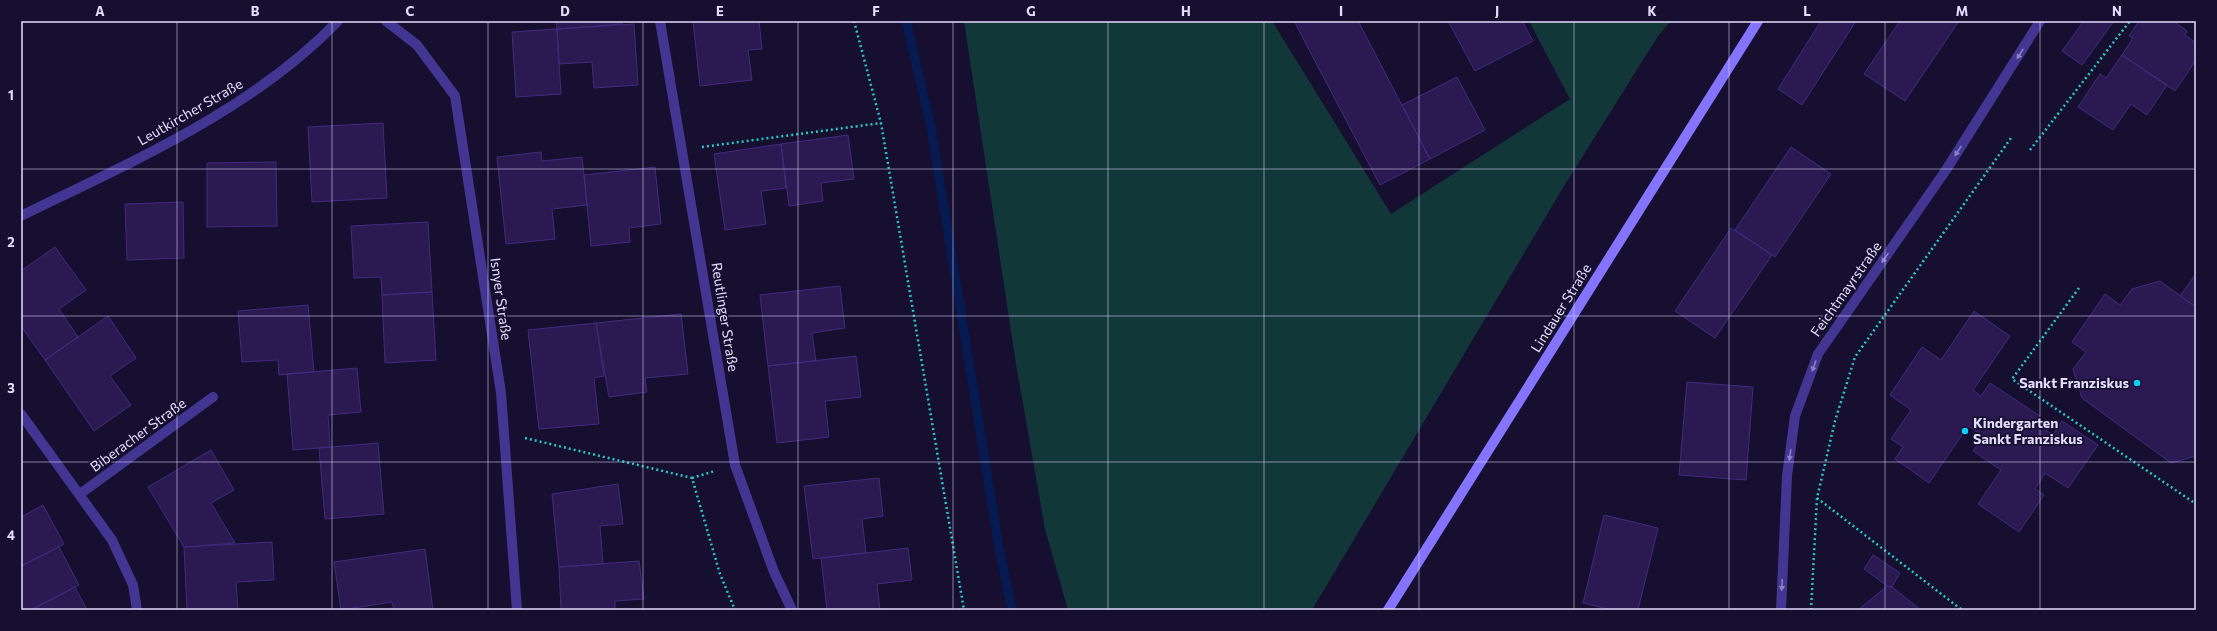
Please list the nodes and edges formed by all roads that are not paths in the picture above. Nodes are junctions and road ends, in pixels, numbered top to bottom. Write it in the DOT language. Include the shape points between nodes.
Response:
graph roads {
  1 [pos="338,21"];
  2 [pos="386,21"];
  3 [pos="660,21"];
  4 [pos="1758,21"];
  5 [pos="2040,21"];
  6 [pos="21,216"];
  7 [pos="213,397"];
  8 [pos="21,414"];
  9 [pos="80,494"];
  10 [pos="136,610"];
  11 [pos="517,610"];
  12 [pos="792,610"];
  13 [pos="1388,610"];
  14 [pos="1781,610"];
  1 -- 6 [label="street, Leutkircher Straße" via="266,83 177,139"];
  2 -- 11 [label="street, Isnyer Straße" via="417,45 455,96 501,393"];
  3 -- 12 [label="street, Reutlinger Straße" via="684,149 735,464 774,572"];
  4 -- 13 [label="main road, Lindauer Straße"];
  5 -- 14 [label="street, Feichtmayrstraße, one-way" via="1950,164 1818,354 1795,416 1787,476"];
  7 -- 9 [label="street, Biberacher Straße"];
  8 -- 9 [label="street"];
  9 -- 10 [label="street" via="112,540 133,585"];
}
